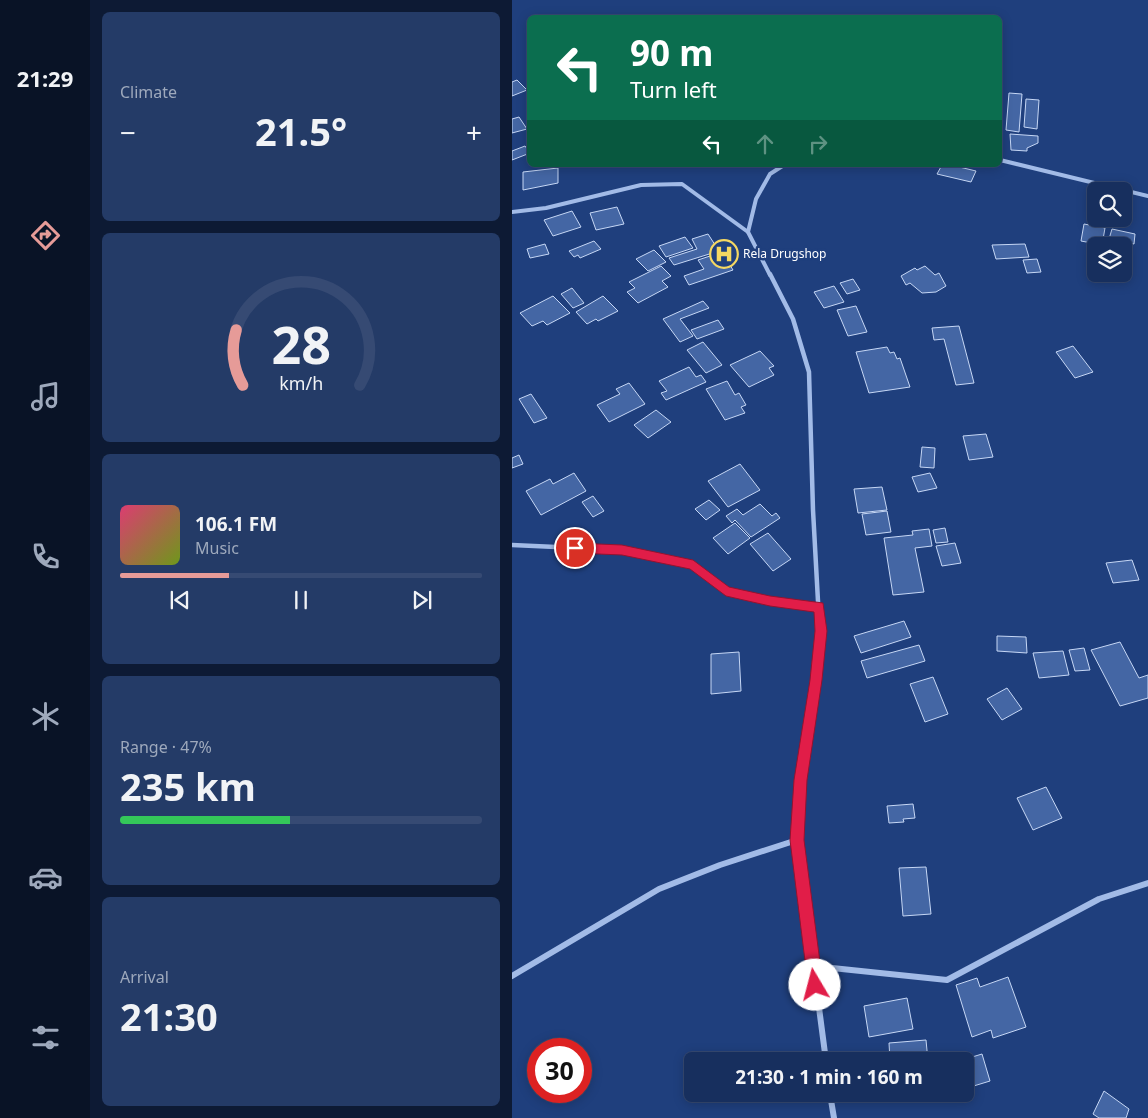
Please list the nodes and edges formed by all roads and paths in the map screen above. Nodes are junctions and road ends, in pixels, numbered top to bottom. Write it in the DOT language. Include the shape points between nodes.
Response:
graph roads {
  1 [pos="1002,161"];
  2 [pos="781,167"];
  3 [pos="1148,196"];
  4 [pos="512,212"];
  5 [pos="748,232"];
  6 [pos="512,545"];
  7 [pos="819,607"];
  8 [pos="797,840"];
  9 [pos="1148,883"];
  10 [pos="812,966"];
  11 [pos="512,976"];
  12 [pos="825,1052"];
  13 [pos="831,1102"];
  14 [pos="834,1118"];
  1 -- 3 [label="street"];
  2 -- 5 [label="street" via="770,174 756,198"];
  4 -- 5 [label="street" via="546,208 642,185 682,184"];
  5 -- 7 [label="street" via="793,319 809,372"];
  6 -- 7 [label="street" via="631,552 693,564 726,591"];
  7 -- 8 [label="street" via="821,631 801,780"];
  8 -- 10 [label="street"];
  8 -- 11 [label="street" via="659,889"];
  9 -- 10 [label="street" via="1099,899 947,980"];
  10 -- 12 [label="street"];
  13 -- 14 [label="street"];
}
